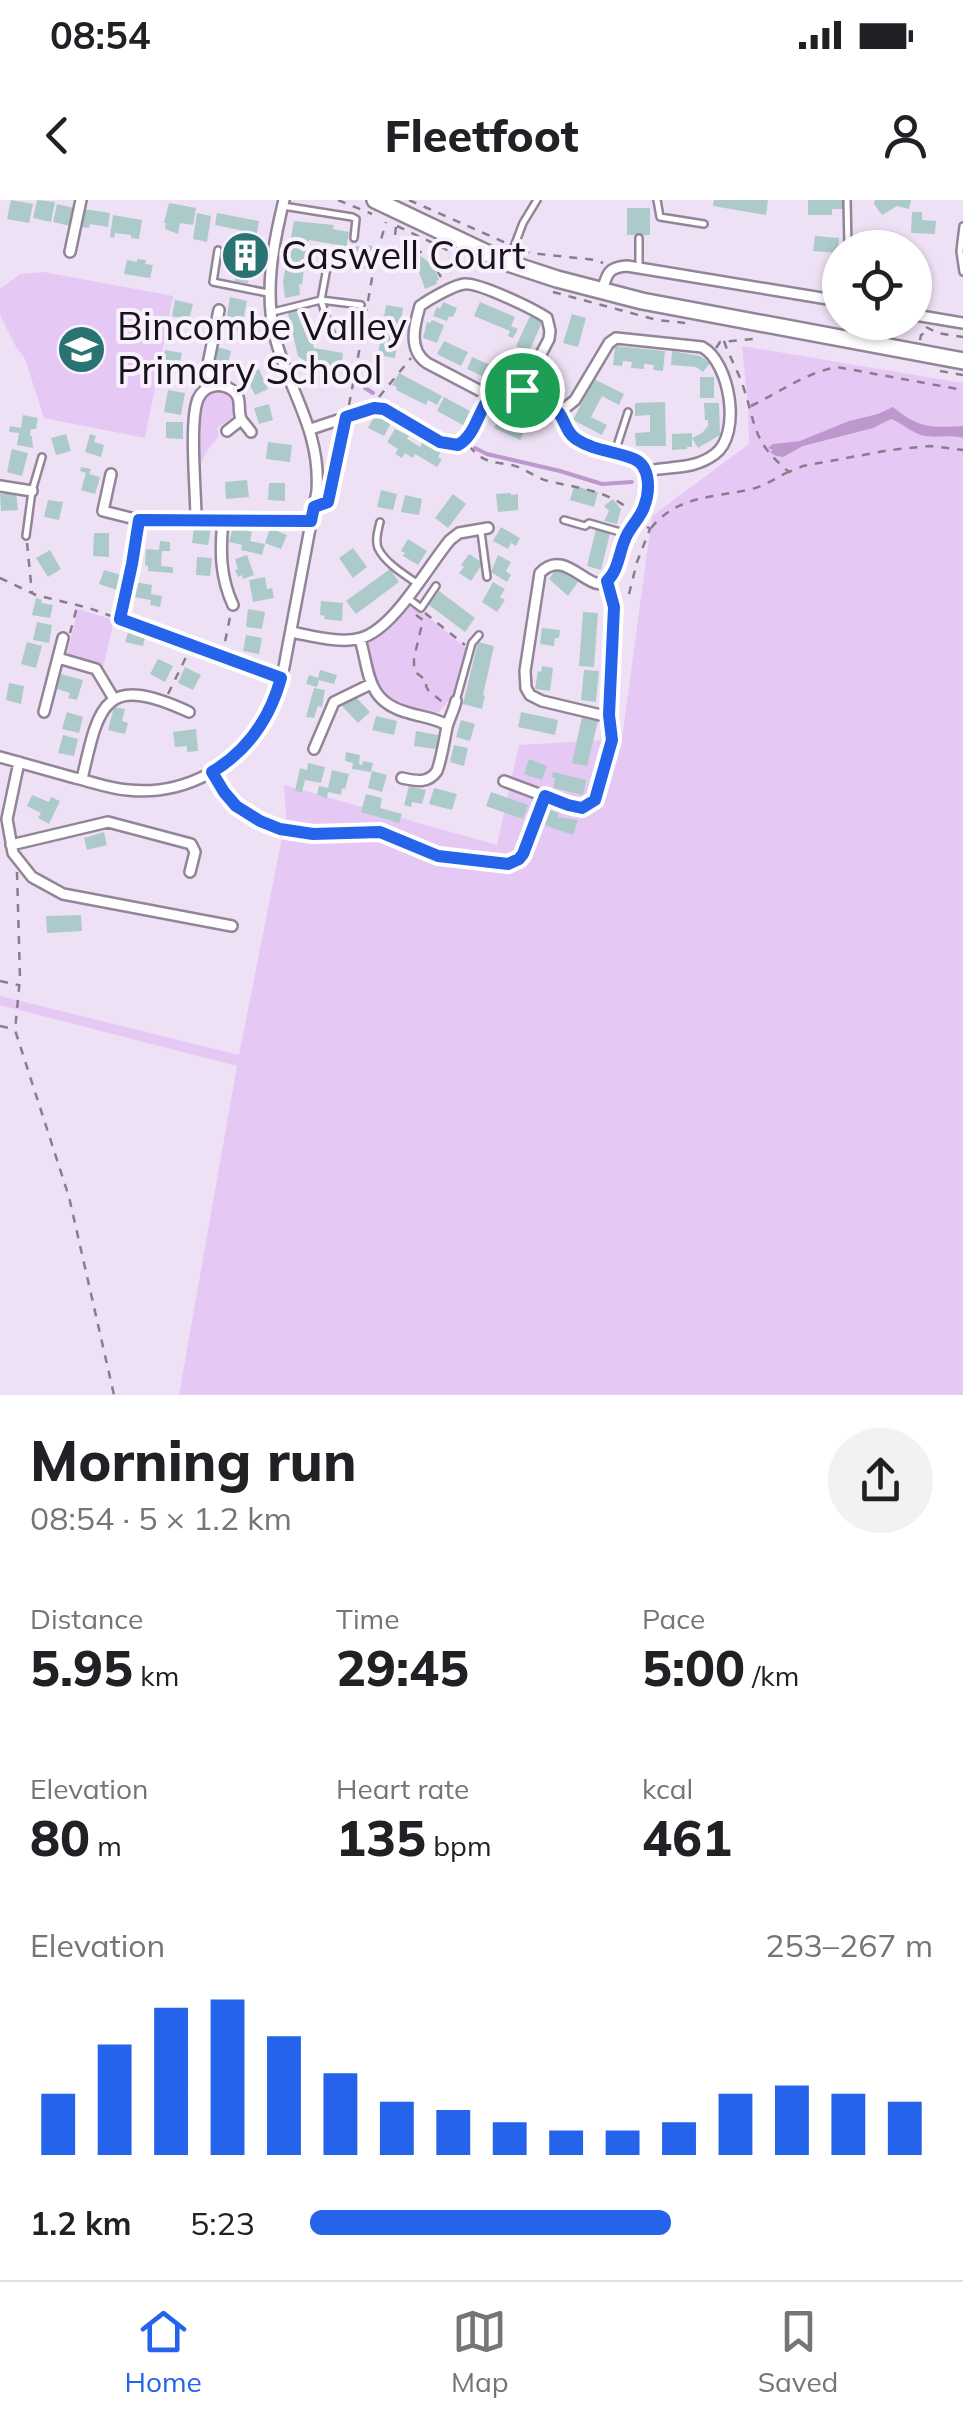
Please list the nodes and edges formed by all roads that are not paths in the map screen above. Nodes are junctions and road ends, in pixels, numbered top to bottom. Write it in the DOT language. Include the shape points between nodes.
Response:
graph roads {
  1 [pos="81,200"];
  2 [pos="375,200"];
  3 [pos="537,200"];
  4 [pos="657,200"];
  5 [pos="847,200"];
  6 [pos="284,203"];
  7 [pos="704,224"];
  8 [pos="963,226"];
  9 [pos="848,230"];
  10 [pos="354,238"];
  11 [pos="639,238"];
  12 [pos="218,250"];
  13 [pos="70,252"];
  14 [pos="329,257"];
  15 [pos="508,263"];
  16 [pos="639,268"];
  17 [pos="963,272"];
  18 [pos="602,291"];
  19 [pos="268,293"];
  20 [pos="822,298"];
  21 [pos="320,300"];
  22 [pos="362,305"];
  23 [pos="219,310"];
  24 [pos="270,313"];
  25 [pos="932,318"];
  26 [pos="963,324"];
  27 [pos="332,336"];
  28 [pos="962,357"];
  29 [pos="210,386"];
  30 [pos="522,390"];
  31 [pos="490,396"];
  32 [pos="628,412"];
  33 [pos="559,413"];
  34 [pos="241,420"];
  35 [pos="310,428"];
  36 [pos="227,430"];
  37 [pos="251,432"];
  38 [pos="614,454"];
  39 [pos="42,457"];
  40 [pos="646,471"];
  41 [pos="111,474"];
  42 [pos="0,486"];
  43 [pos="32,492"];
  44 [pos="196,518"];
  45 [pos="139,520"];
  46 [pos="224,520"];
  47 [pos="564,520"];
  48 [pos="311,521"];
  49 [pos="380,522"];
  50 [pos="484,528"];
  51 [pos="627,534"];
  52 [pos="26,536"];
  53 [pos="132,564"];
  54 [pos="487,577"];
  55 [pos="607,581"];
  56 [pos="418,584"];
  57 [pos="436,586"];
  58 [pos="407,597"];
  59 [pos="232,606"];
  60 [pos="291,632"];
  61 [pos="479,635"];
  62 [pos="63,638"];
  63 [pos="360,638"];
  64 [pos="58,658"];
  65 [pos="371,684"];
  66 [pos="114,699"];
  67 [pos="452,704"];
  68 [pos="44,712"];
  69 [pos="189,712"];
  70 [pos="609,717"];
  71 [pos="447,725"];
  72 [pos="314,749"];
  73 [pos="0,757"];
  74 [pos="19,762"];
  75 [pos="212,772"];
  76 [pos="402,778"];
  77 [pos="82,779"];
  78 [pos="504,781"];
  79 [pos="545,796"];
  80 [pos="3,819"];
  81 [pos="530,839"];
  82 [pos="13,851"];
  83 [pos="0,856"];
  84 [pos="190,872"];
  85 [pos="232,926"];
  1 -- 13 [label="street"];
  2 -- 15 [label="main road"];
  3 -- 15 [label="lane"];
  4 -- 7 [label="lane" via="660,217"];
  5 -- 9 [label="lane"];
  6 -- 10 [label="lane" via="352,216"];
  6 -- 19 [label="street"];
  8 -- 17 [label="lane"];
  11 -- 16 [label="lane"];
  12 -- 19 [label="lane" via="213,282"];
  14 -- 21 [label="lane"];
  15 -- 18 [label="main road"];
  16 -- 18 [label="street" via="616,266"];
  16 -- 20 [label="street"];
  18 -- 28 [label="main road"];
  19 -- 24 [label="street"];
  21 -- 22 [label="lane"];
  21 -- 24 [label="lane"];
  21 -- 27 [label="lane"];
  23 -- 29 [label="street"];
  24 -- 35 [label="street"];
  25 -- 26 [label="street"];
  29 -- 34 [label="street" via="237,394"];
  29 -- 44 [label="street" via="196,408"];
  30 -- 31 [label="street" via="501,388"];
  30 -- 31 [label="street" via="548,339 547,318 460,285 420,306 417,354"];
  30 -- 33 [label="street"];
  31 -- 35 [label="street" via="464,442 450,445 384,409"];
  32 -- 38 [label="lane"];
  33 -- 38 [label="street" via="574,437"];
  33 -- 40 [label="street" via="616,338 702,347 713,354 728,401 725,442 699,464"];
  34 -- 36 [label="street"];
  34 -- 37 [label="street"];
  35 -- 48 [label="street" via="318,474"];
  38 -- 40 [label="street" via="636,460"];
  39 -- 43 [label="lane"];
  40 -- 51 [label="street" via="647,498"];
  41 -- 45 [label="street" via="104,511"];
  42 -- 43 [label="street"];
  43 -- 52 [label="lane"];
  44 -- 45 [label="street"];
  44 -- 46 [label="street"];
  45 -- 53 [label="street"];
  46 -- 48 [label="street"];
  46 -- 59 [label="street" via="221,564"];
  47 -- 51 [label="lane"];
  48 -- 60 [label="street"];
  49 -- 56 [label="lane" via="378,548"];
  50 -- 54 [label="lane"];
  50 -- 56 [label="street" via="450,540"];
  51 -- 55 [label="street"];
  55 -- 70 [label="street" via="614,607"];
  55 -- 70 [label="street" via="590,581 561,563 540,573 524,682 535,699"];
  56 -- 58 [label="street"];
  57 -- 58 [label="lane" via="420,608"];
  58 -- 63 [label="street"];
  60 -- 63 [label="street"];
  60 -- 75 [label="street" via="264,722"];
  61 -- 67 [label="lane"];
  62 -- 64 [label="street"];
  63 -- 65 [label="street"];
  64 -- 66 [label="street" via="96,669"];
  64 -- 68 [label="street"];
  65 -- 71 [label="street" via="389,706"];
  65 -- 72 [label="street" via="334,702"];
  66 -- 69 [label="street" via="134,695"];
  66 -- 77 [label="street" via="98,718"];
  67 -- 71 [label="street"];
  70 -- 79 [label="street" via="612,740 595,800 582,808"];
  71 -- 76 [label="street" via="438,772 421,782"];
  73 -- 74 [label="street"];
  74 -- 77 [label="street"];
  74 -- 80 [label="street"];
  75 -- 77 [label="street" via="150,791"];
  75 -- 81 [label="lane" via="236,806 280,829 380,832 438,856 496,864 519,859"];
  78 -- 79 [label="street"];
  79 -- 81 [label="street"];
  80 -- 82 [label="street"];
  82 -- 83 [label="street"];
  82 -- 84 [label="street" via="108,822 191,844"];
  82 -- 85 [label="street" via="32,876 62,894"];
}
